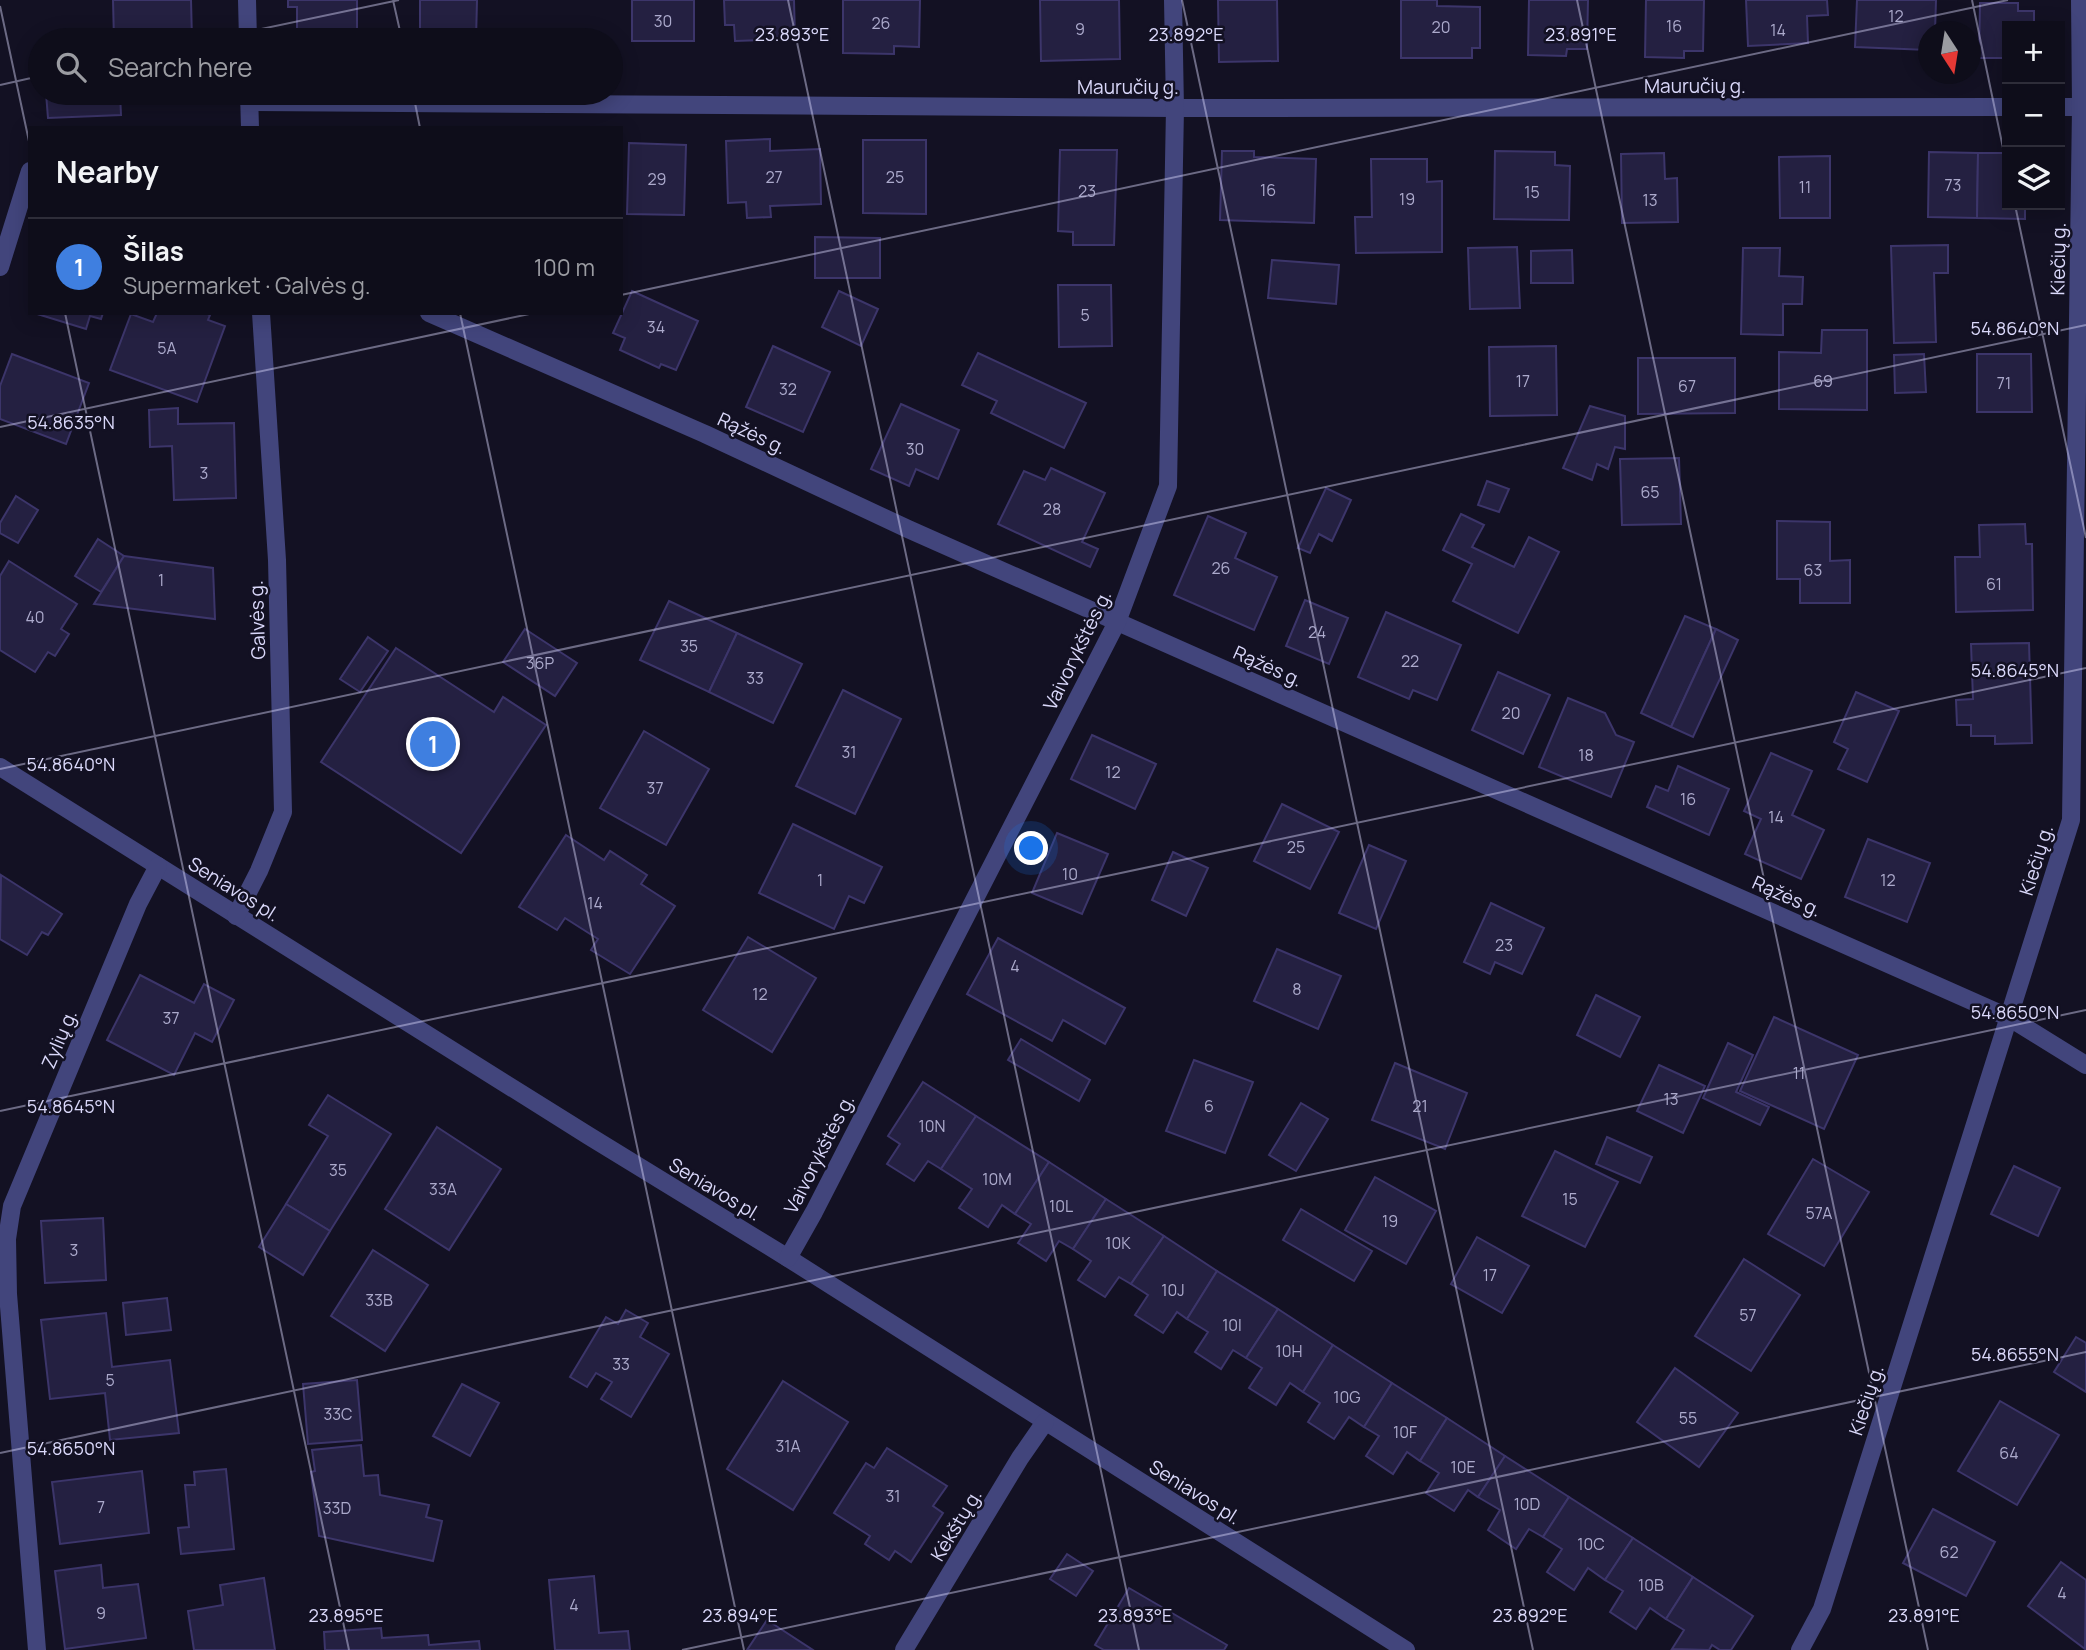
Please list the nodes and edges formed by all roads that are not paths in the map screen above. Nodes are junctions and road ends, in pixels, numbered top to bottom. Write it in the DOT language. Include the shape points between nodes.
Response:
graph roads {
  1 [pos="247,0"];
  2 [pos="1173,0"];
  3 [pos="2080,0"];
  4 [pos="248,28"];
  5 [pos="623,101"];
  6 [pos="249,105"];
  7 [pos="2002,107"];
  8 [pos="2065,107"];
  9 [pos="2084,107"];
  10 [pos="1175,108"];
  11 [pos="250,126"];
  12 [pos="28,177"];
  13 [pos="0,267"];
  14 [pos="261,315"];
  15 [pos="434,315"];
  16 [pos="1118,622"];
  17 [pos="0,767"];
  18 [pos="158,866"];
  19 [pos="236,916"];
  20 [pos="2010,1018"];
  21 [pos="2086,1065"];
  22 [pos="4,1238"];
  23 [pos="788,1258"];
  24 [pos="1045,1422"];
  25 [pos="37,1650"];
  26 [pos="904,1650"];
  27 [pos="1406,1650"];
  28 [pos="1800,1650"];
  1 -- 4 [label="street"];
  2 -- 10 [label="street, Vaivorykštės g."];
  3 -- 9 [label="street, Kiečių g."];
  5 -- 10 [label="street, Mauručių g."];
  6 -- 11 [label="street"];
  7 -- 10 [label="street, Mauručių g."];
  8 -- 9 [label="street"];
  9 -- 20 [label="street, Kiečių g." via="2071,820"];
  10 -- 16 [label="street, Vaivorykštės g." via="1168,486"];
  12 -- 13 [label="street"];
  14 -- 19 [label="street, Galvės g." via="277,559 283,812"];
  15 -- 16 [label="street, Rąžės g."];
  16 -- 20 [label="street, Rąžės g."];
  16 -- 23 [label="street, Vaivorykštės g."];
  17 -- 18 [label="street, Seniavos pl."];
  18 -- 19 [label="street, Seniavos pl."];
  18 -- 22 [label="street, Zylių g." via="12,1206"];
  19 -- 23 [label="street, Seniavos pl."];
  20 -- 21 [label="street, Rąžės g."];
  20 -- 28 [label="street, Kiečių g." via="1822,1609"];
  22 -- 25 [label="street, Zylių g."];
  23 -- 24 [label="street, Seniavos pl."];
  24 -- 26 [label="street, Kėkštų g."];
  24 -- 27 [label="street, Seniavos pl."];
}
